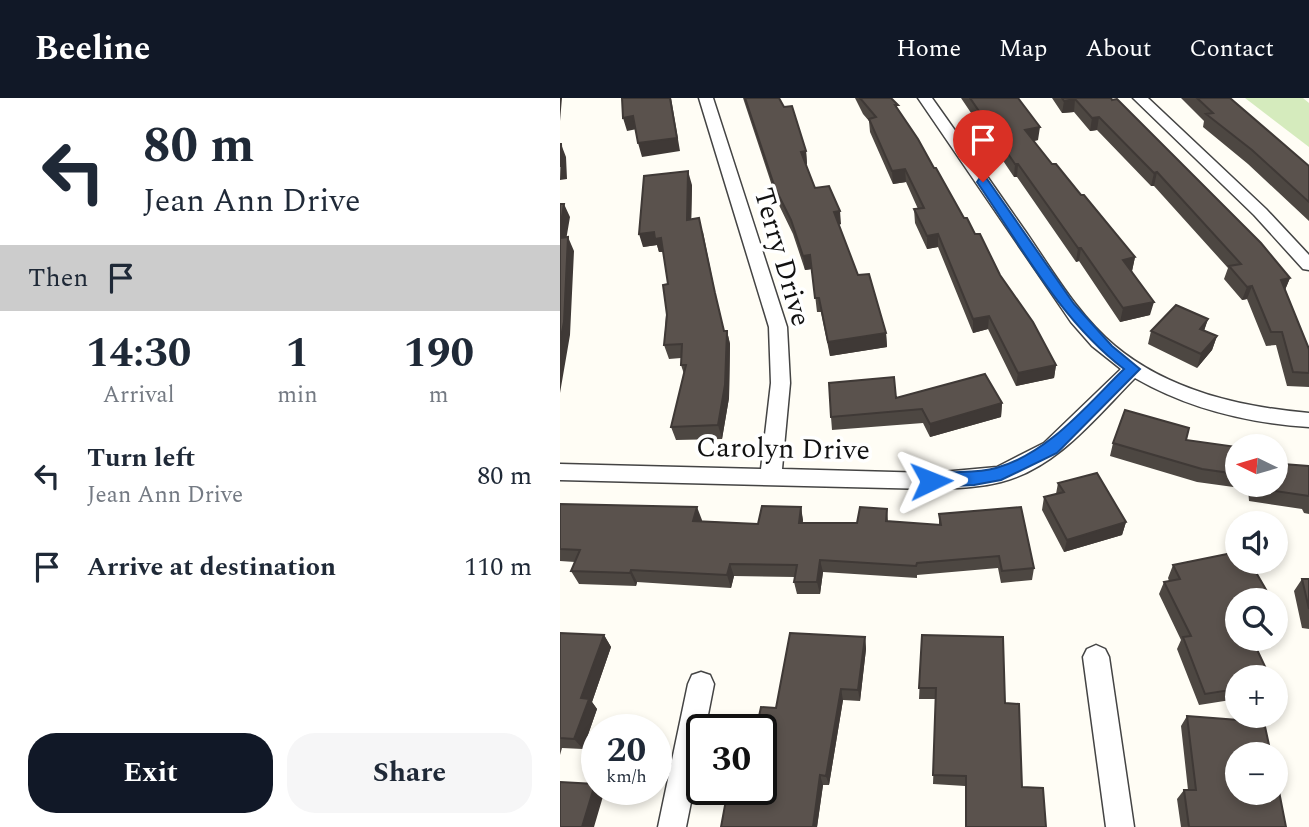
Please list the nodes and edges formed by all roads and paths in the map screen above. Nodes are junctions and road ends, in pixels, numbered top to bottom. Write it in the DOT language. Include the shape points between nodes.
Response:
graph roads {
  1 [pos="706,98"];
  2 [pos="925,98"];
  3 [pos="1140,98"];
  4 [pos="1309,265"];
  5 [pos="1133,369"];
  6 [pos="1309,420"];
  7 [pos="560,472"];
  8 [pos="770,476"];
  9 [pos="1096,657"];
  10 [pos="701,684"];
  11 [pos="671,827"];
  12 [pos="1121,827"];
  1 -- 8 [label="street, Terry Drive" via="778,327 782,387"];
  2 -- 5 [label="street" via="1069,307 1107,349"];
  3 -- 4 [label="street"];
  5 -- 6 [label="street" via="1163,386 1225,407"];
  5 -- 8 [label="street, Carolyn Drive" via="1051,449 1001,474 931,481"];
  7 -- 8 [label="street, Carolyn Drive"];
  9 -- 12 [label="street"];
  10 -- 11 [label="street"];
}
